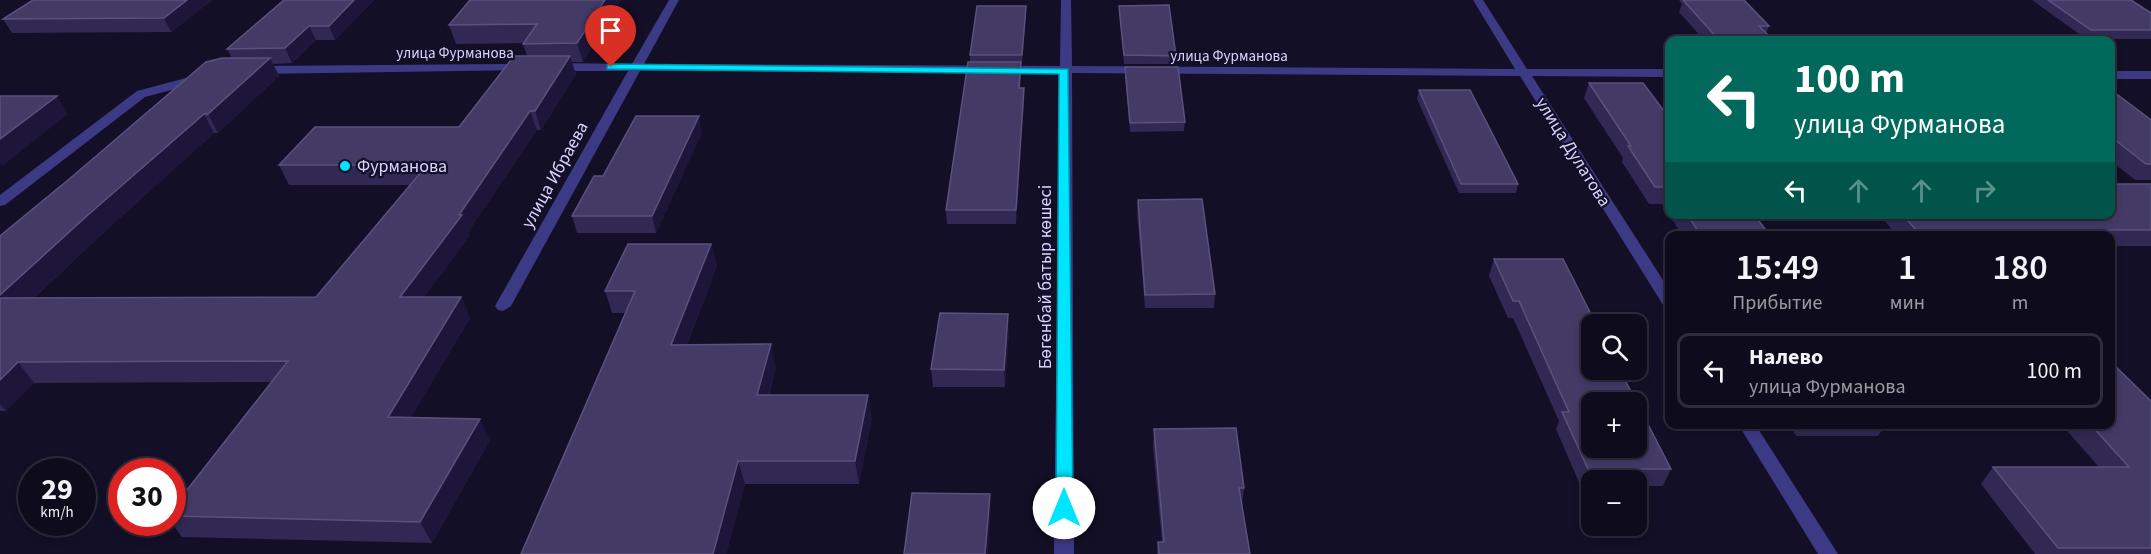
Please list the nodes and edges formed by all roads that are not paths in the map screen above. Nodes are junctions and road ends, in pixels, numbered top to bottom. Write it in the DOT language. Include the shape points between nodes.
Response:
graph roads {
  1 [pos="674,0"];
  2 [pos="1066,0"];
  3 [pos="1478,0"];
  4 [pos="635,67"];
  5 [pos="243,70"];
  6 [pos="1064,71"];
  7 [pos="1523,72"];
  8 [pos="1665,73"];
  9 [pos="2115,75"];
  10 [pos="2151,75"];
  11 [pos="208,76"];
  12 [pos="0,202"];
  13 [pos="1665,296"];
  14 [pos="503,306"];
  15 [pos="1749,429"];
  16 [pos="1064,554"];
  17 [pos="1828,554"];
  1 -- 4 [label="street, улица Ибраева"];
  2 -- 6 [label="street, Бөгенбай батыр көшесі"];
  3 -- 7 [label="street, улица Дулатова"];
  4 -- 5 [label="street, улица Фурманова"];
  4 -- 6 [label="street, улица Фурманова"];
  4 -- 14 [label="street, улица Ибраева"];
  6 -- 7 [label="street, улица Фурманова"];
  6 -- 16 [label="street, Бөгенбай батыр көшесі"];
  7 -- 8 [label="street, улица Фурманова"];
  7 -- 13 [label="street, улица Дулатова"];
  9 -- 10 [label="street"];
  11 -- 12 [label="street" via="141,94"];
  15 -- 17 [label="street"];
}
